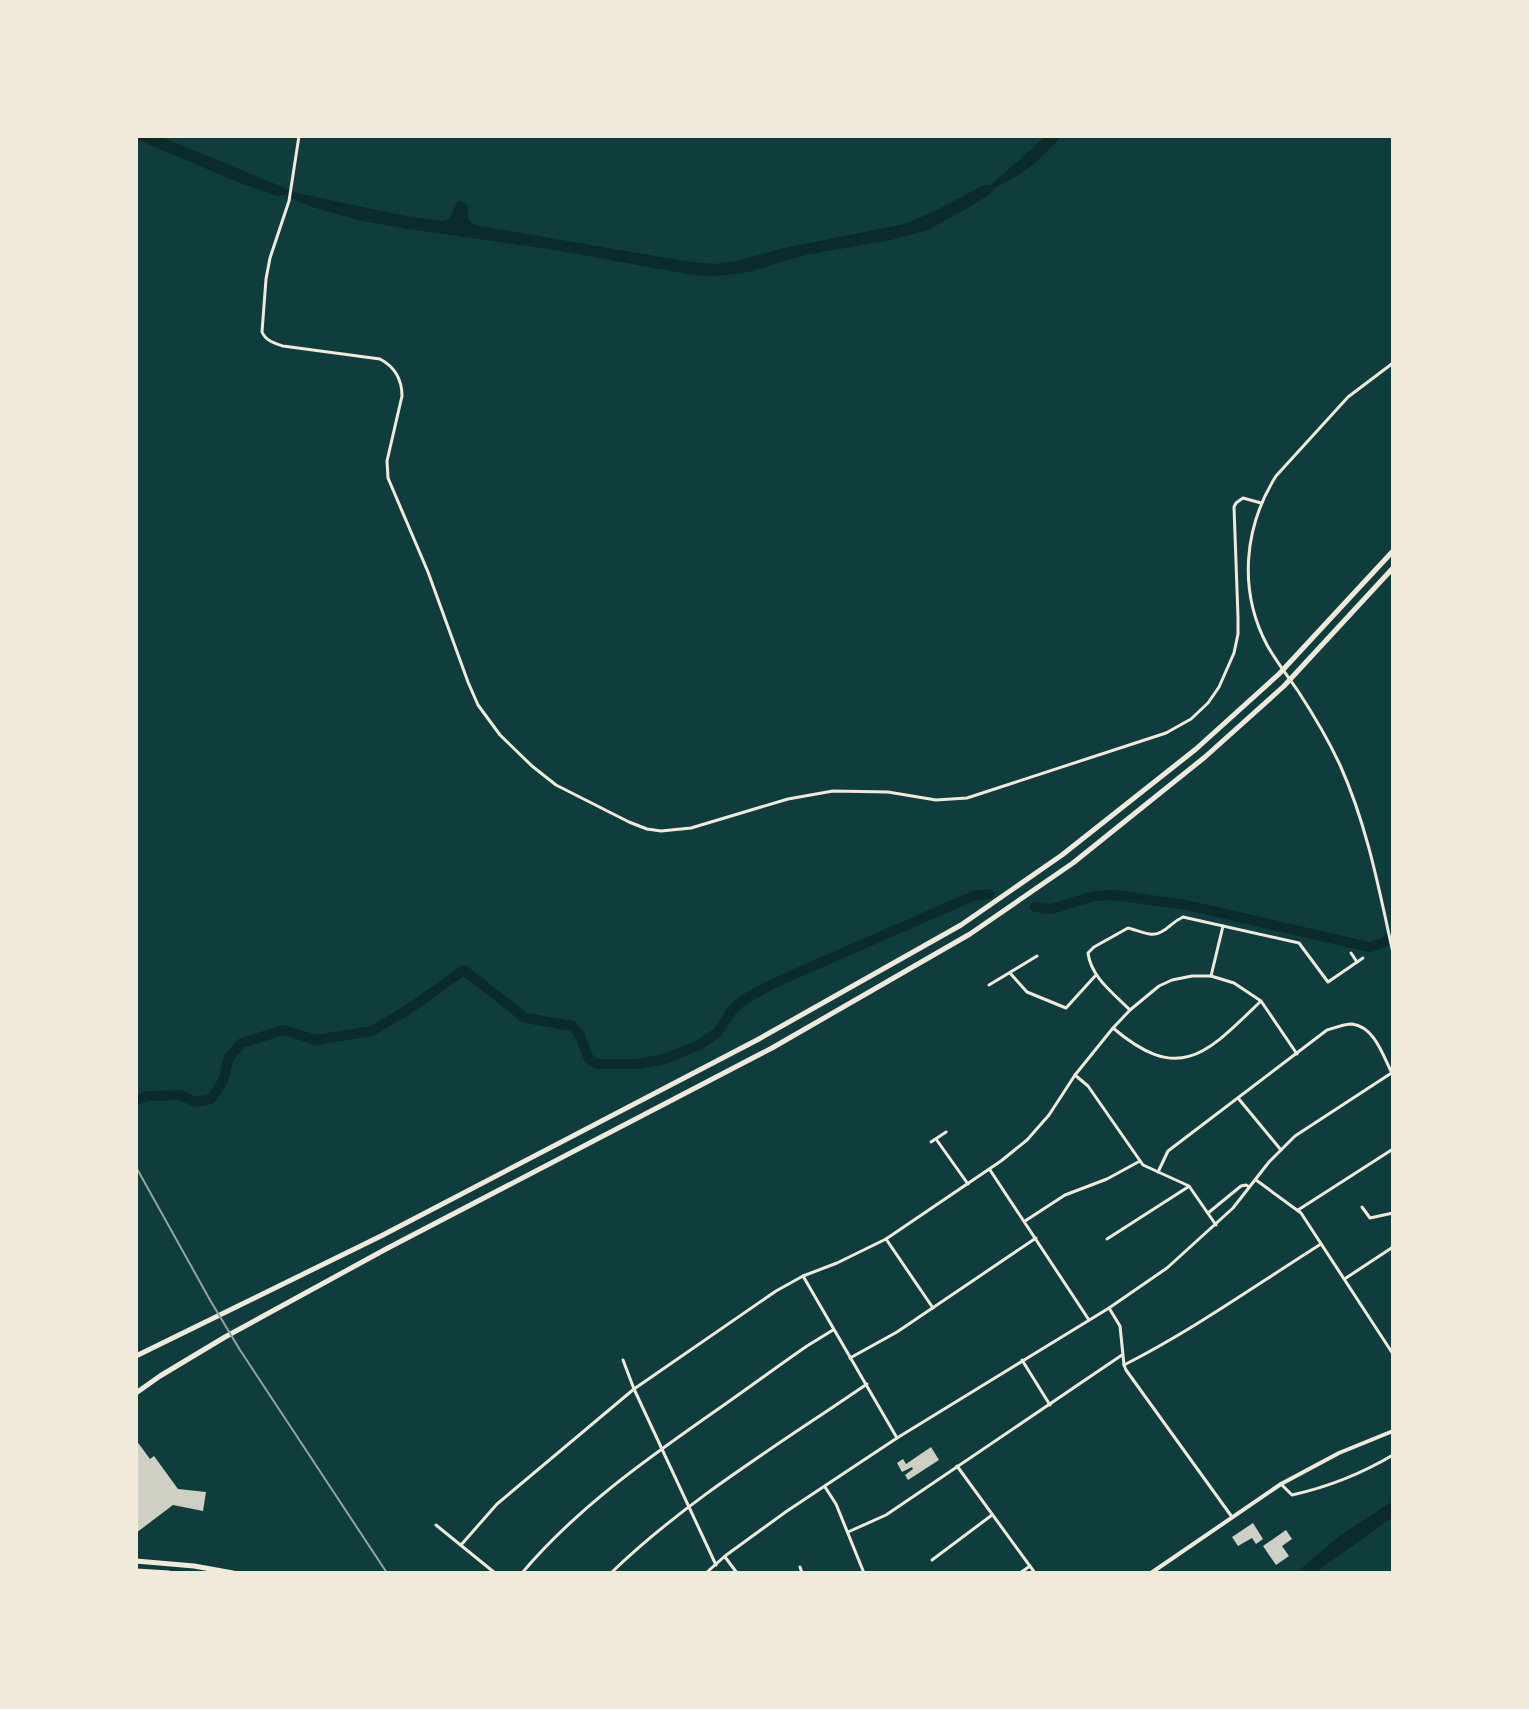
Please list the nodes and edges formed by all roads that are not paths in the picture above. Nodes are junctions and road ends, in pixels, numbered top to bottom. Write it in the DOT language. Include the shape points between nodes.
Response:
graph roads {
  1 [pos="299,136"];
  2 [pos="1393,363"];
  3 [pos="1261,503"];
  4 [pos="1393,551"];
  5 [pos="1393,568"];
  6 [pos="1223,926"];
  7 [pos="1351,953"];
  8 [pos="1393,953"];
  9 [pos="1037,956"];
  10 [pos="1363,958"];
  11 [pos="1357,962"];
  12 [pos="1010,973"];
  13 [pos="1096,975"];
  14 [pos="1211,976"];
  15 [pos="989,985"];
  16 [pos="1261,1001"];
  17 [pos="1130,1010"];
  18 [pos="1113,1028"];
  19 [pos="1297,1054"];
  20 [pos="1392,1072"];
  21 [pos="1075,1075"];
  22 [pos="1238,1098"];
  23 [pos="946,1132"];
  24 [pos="936,1139"];
  25 [pos="931,1142"];
  26 [pos="1393,1149"];
  27 [pos="1281,1150"];
  28 [pos="1140,1161"];
  29 [pos="990,1170"];
  30 [pos="1158,1172"];
  31 [pos="1256,1180"];
  32 [pos="968,1184"];
  33 [pos="1189,1186"];
  34 [pos="1250,1188"];
  35 [pos="1362,1207"];
  36 [pos="1298,1210"];
  37 [pos="1208,1213"];
  38 [pos="1393,1213"];
  39 [pos="1025,1221"];
  40 [pos="1216,1225"];
  41 [pos="1036,1238"];
  42 [pos="886,1239"];
  43 [pos="1107,1239"];
  44 [pos="1321,1244"];
  45 [pos="1393,1247"];
  46 [pos="803,1276"];
  47 [pos="1345,1279"];
  48 [pos="933,1308"];
  49 [pos="1109,1308"];
  50 [pos="1089,1320"];
  51 [pos="833,1330"];
  52 [pos="1393,1354"];
  53 [pos="1122,1355"];
  54 [pos="136,1356"];
  55 [pos="850,1358"];
  56 [pos="623,1360"];
  57 [pos="1022,1360"];
  58 [pos="1124,1365"];
  59 [pos="867,1384"];
  60 [pos="634,1389"];
  61 [pos="136,1393"];
  62 [pos="1050,1405"];
  63 [pos="1393,1431"];
  64 [pos="897,1438"];
  65 [pos="662,1449"];
  66 [pos="1393,1455"];
  67 [pos="957,1466"];
  68 [pos="1281,1484"];
  69 [pos="825,1487"];
  70 [pos="688,1507"];
  71 [pos="992,1515"];
  72 [pos="1232,1517"];
  73 [pos="436,1525"];
  74 [pos="848,1532"];
  75 [pos="461,1545"];
  76 [pos="725,1556"];
  77 [pos="932,1560"];
  78 [pos="136,1561"];
  79 [pos="716,1565"];
  80 [pos="1030,1566"];
  81 [pos="800,1567"];
  82 [pos="136,1571"];
  83 [pos="169,1573"];
  84 [pos="233,1573"];
  85 [pos="495,1573"];
  86 [pos="522,1573"];
  87 [pos="611,1573"];
  88 [pos="706,1573"];
  89 [pos="737,1573"];
  90 [pos="802,1573"];
  91 [pos="864,1573"];
  92 [pos="1020,1573"];
  93 [pos="1035,1573"];
  94 [pos="1151,1573"];
  1 -- 3 [label="street" via="293,186 270,258 262,332 283,346 380,359 400,377 402,396 388,478 478,705 500,735 556,785 647,829 691,828 833,791 952,800 1166,733 1208,703 1228,671 1238,634 1234,507 1243,498"];
  2 -- 3 [label="street" via="1335,410 1276,476"];
  3 -- 8 [label="street" via="1249,543 1248,577 1256,617 1266,643 1339,762 1371,853"];
  4 -- 54 [label="highway" via="1279,674 1196,749 1062,855 961,925 729,1055"];
  5 -- 61 [label="highway" via="1284,686 1205,757 1073,863 970,934 772,1048 225,1337"];
  6 -- 11 [label="street" via="1299,943 1328,982"];
  6 -- 13 [label="street" via="1183,917 1153,935 1128,928 1088,953"];
  6 -- 14 [label="street"];
  7 -- 11 [label="street"];
  9 -- 12 [label="street"];
  10 -- 11 [label="street"];
  12 -- 13 [label="street" via="1027,992 1066,1008"];
  12 -- 15 [label="street"];
  13 -- 17 [label="street"];
  14 -- 16 [label="street" via="1234,983"];
  14 -- 17 [label="street" via="1172,980"];
  16 -- 18 [label="street" via="1218,1042 1182,1059 1143,1051"];
  16 -- 19 [label="street"];
  17 -- 18 [label="street"];
  18 -- 21 [label="street"];
  19 -- 20 [label="street" via="1327,1030 1353,1024 1375,1039"];
  19 -- 22 [label="street"];
  20 -- 27 [label="street"];
  21 -- 28 [label="street"];
  21 -- 29 [label="street" via="1027,1140"];
  22 -- 27 [label="street"];
  22 -- 30 [label="street" via="1168,1151"];
  23 -- 24 [label="street"];
  24 -- 25 [label="street"];
  24 -- 32 [label="street"];
  26 -- 36 [label="street"];
  27 -- 31 [label="street"];
  28 -- 30 [label="street"];
  28 -- 39 [label="street" via="1065,1195"];
  29 -- 32 [label="street"];
  29 -- 39 [label="street"];
  30 -- 33 [label="street"];
  31 -- 34 [label="street"];
  31 -- 36 [label="street"];
  32 -- 42 [label="street"];
  33 -- 37 [label="street"];
  33 -- 43 [label="street"];
  34 -- 37 [label="street" via="1241,1186"];
  34 -- 40 [label="street"];
  35 -- 38 [label="street" via="1373,1219"];
  36 -- 44 [label="street"];
  37 -- 40 [label="street"];
  39 -- 41 [label="street"];
  40 -- 49 [label="street"];
  41 -- 48 [label="street"];
  41 -- 50 [label="street"];
  42 -- 46 [label="street"];
  42 -- 48 [label="street"];
  44 -- 47 [label="street"];
  44 -- 58 [label="street"];
  45 -- 47 [label="street"];
  46 -- 51 [label="street"];
  46 -- 60 [label="street"];
  47 -- 52 [label="street"];
  48 -- 55 [label="street"];
  49 -- 50 [label="street"];
  49 -- 53 [label="street" via="1118,1321"];
  50 -- 57 [label="street"];
  51 -- 55 [label="street"];
  51 -- 65 [label="street"];
  53 -- 58 [label="street"];
  53 -- 62 [label="street"];
  55 -- 59 [label="street"];
  56 -- 60 [label="street"];
  57 -- 62 [label="street"];
  57 -- 64 [label="street"];
  58 -- 72 [label="street"];
  59 -- 64 [label="street"];
  59 -- 70 [label="street"];
  60 -- 65 [label="street"];
  60 -- 75 [label="street" via="497,1504"];
  62 -- 67 [label="street"];
  63 -- 68 [label="main road"];
  64 -- 69 [label="street"];
  65 -- 70 [label="street"];
  65 -- 86 [label="street" via="584,1511"];
  66 -- 68 [label="street" via="1309,1491 1292,1495"];
  67 -- 71 [label="street"];
  67 -- 74 [label="street" via="886,1515"];
  68 -- 72 [label="main road"];
  69 -- 74 [label="street"];
  69 -- 76 [label="street"];
  70 -- 79 [label="street"];
  70 -- 87 [label="street"];
  71 -- 77 [label="street"];
  71 -- 80 [label="street"];
  72 -- 94 [label="main road"];
  73 -- 75 [label="street"];
  74 -- 91 [label="street"];
  75 -- 85 [label="street"];
  76 -- 79 [label="street"];
  76 -- 89 [label="street"];
  78 -- 84 [label="highway"];
  79 -- 88 [label="street"];
  80 -- 92 [label="street"];
  80 -- 93 [label="street"];
  81 -- 90 [label="street"];
  82 -- 83 [label="highway"];
}
